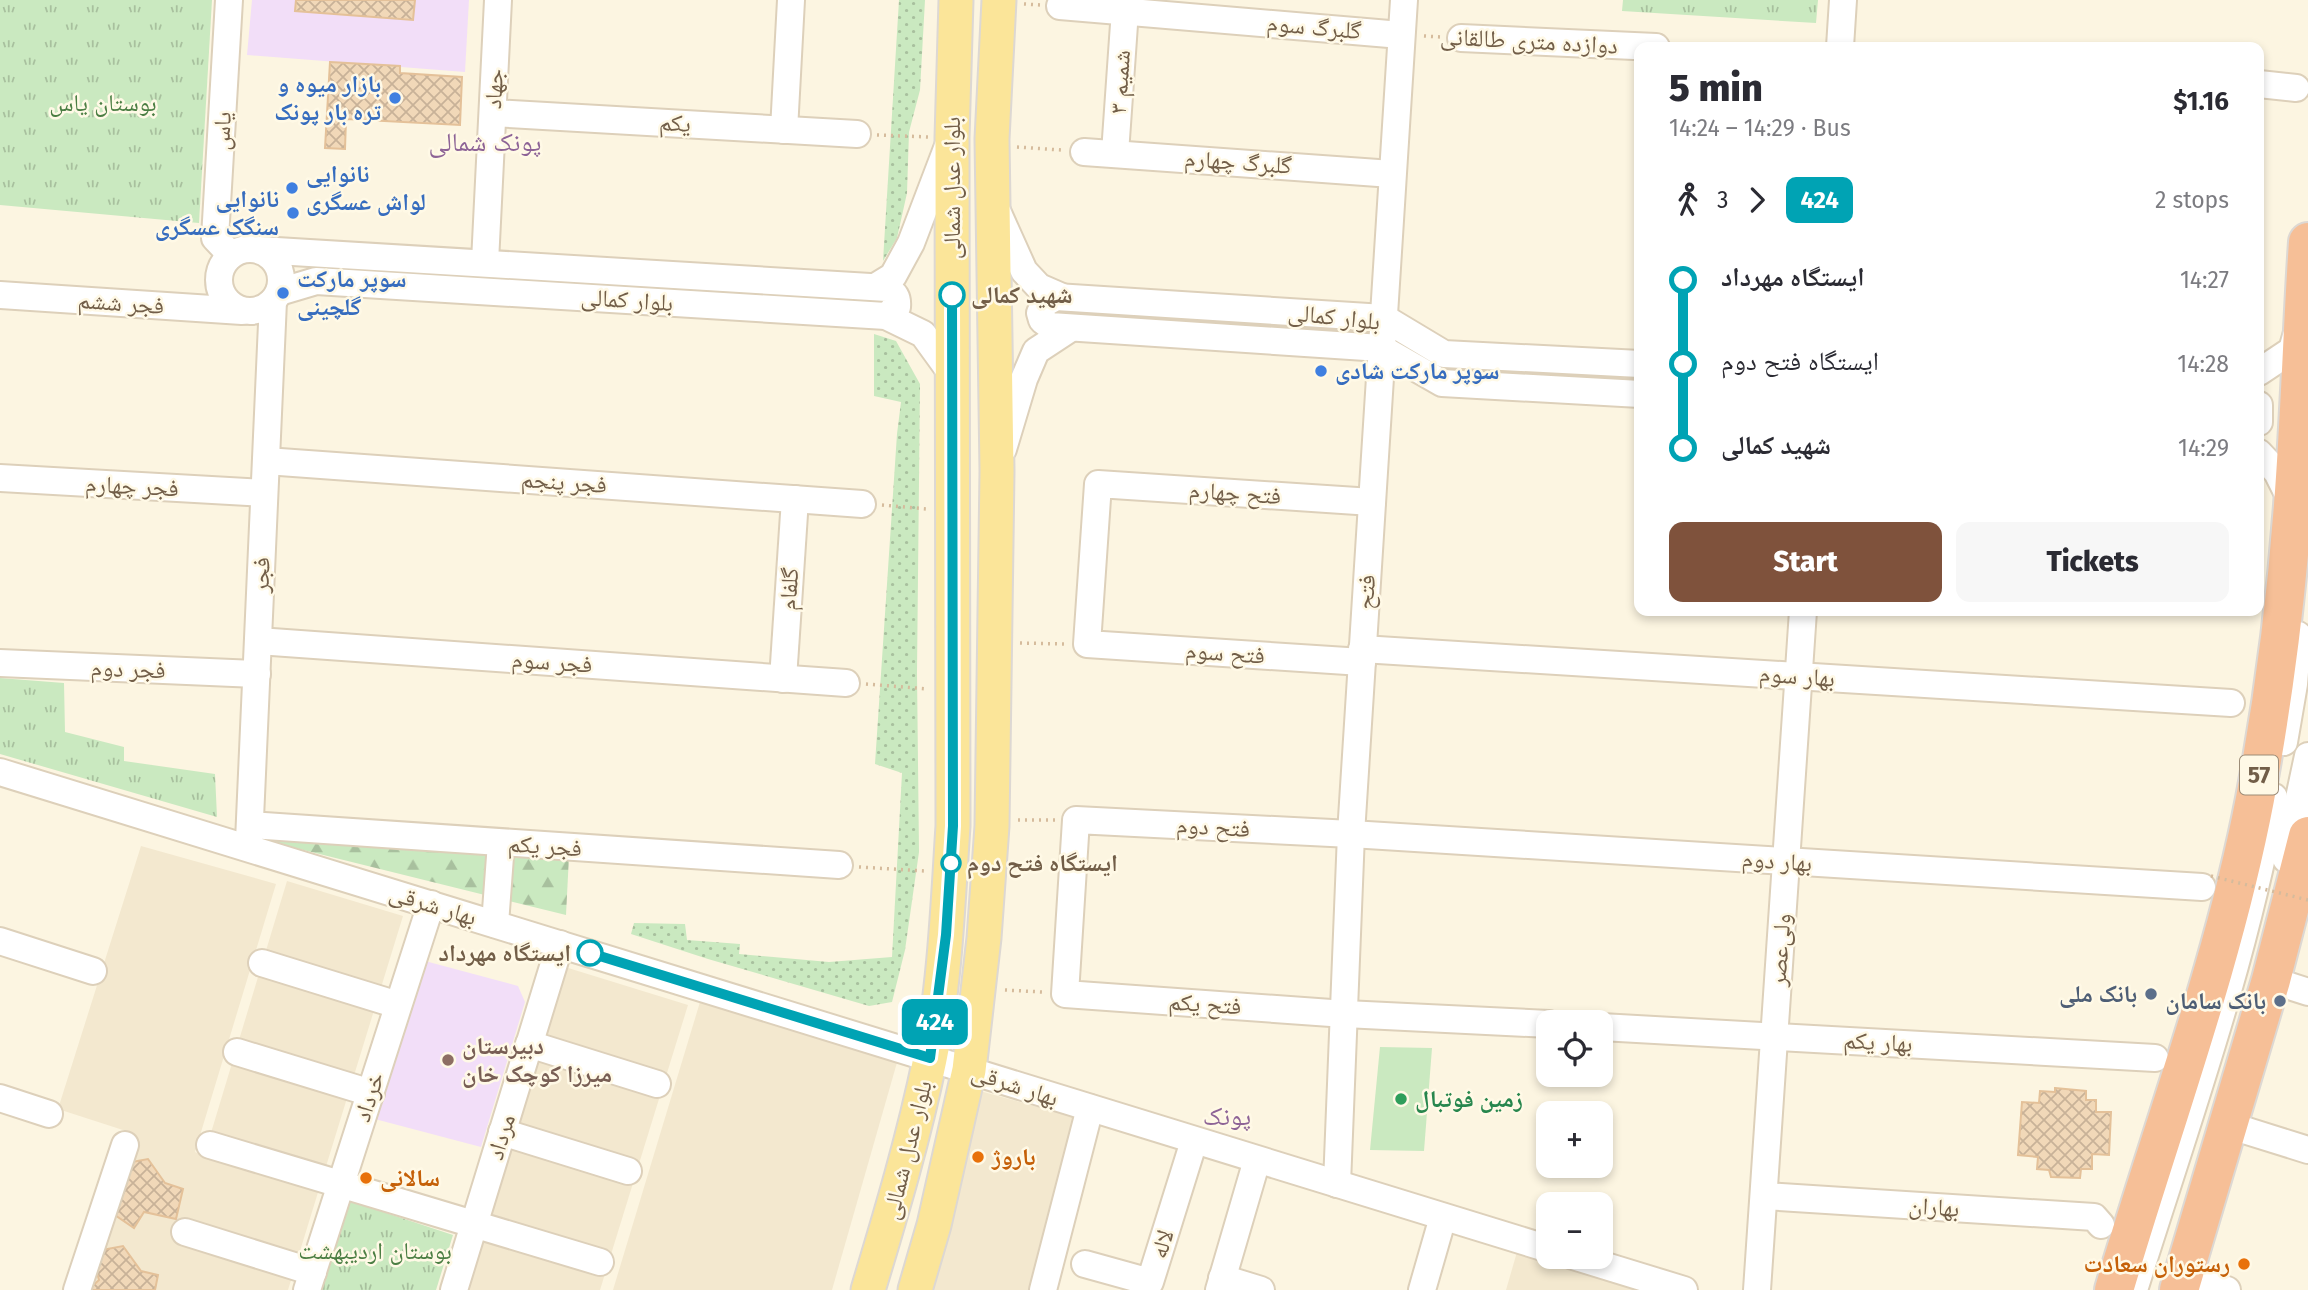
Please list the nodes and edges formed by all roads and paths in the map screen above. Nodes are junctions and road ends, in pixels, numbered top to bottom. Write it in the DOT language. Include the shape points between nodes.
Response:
graph roads {
  1 [pos="229,0"];
  2 [pos="498,0"];
  3 [pos="791,0"];
  4 [pos="956,0"];
  5 [pos="1404,0"];
  6 [pos="1843,0"];
  7 [pos="998,1"];
  8 [pos="1060,6"];
  9 [pos="1125,10"];
  10 [pos="1401,35"];
  11 [pos="1461,38"];
  12 [pos="1840,42"];
  13 [pos="1634,46"];
  14 [pos="2264,84"];
  15 [pos="2296,88"];
  16 [pos="492,113"];
  17 [pos="784,130"];
  18 [pos="857,134"];
  19 [pos="952,138"];
  20 [pos="992,145"];
  21 [pos="1084,152"];
  22 [pos="1115,153"];
  23 [pos="1392,174"];
  24 [pos="992,201"];
  25 [pos="2308,242"];
  26 [pos="260,250"];
  27 [pos="231,255"];
  28 [pos="485,262"];
  29 [pos="881,287"];
  30 [pos="0,295"];
  31 [pos="276,297"];
  32 [pos="1059,297"];
  33 [pos="242,310"];
  34 [pos="2303,314"];
  35 [pos="886,316"];
  36 [pos="1384,318"];
  37 [pos="1060,327"];
  38 [pos="1381,348"];
  39 [pos="1634,364"];
  40 [pos="2264,369"];
  41 [pos="952,374"];
  42 [pos="1634,394"];
  43 [pos="2264,458"];
  44 [pos="266,461"];
  45 [pos="997,471"];
  46 [pos="0,478"];
  47 [pos="264,494"];
  48 [pos="795,499"];
  49 [pos="1372,502"];
  50 [pos="862,504"];
  51 [pos="953,511"];
  52 [pos="2301,513"];
  53 [pos="1803,616"];
  54 [pos="258,641"];
  55 [pos="995,642"];
  56 [pos="1087,644"];
  57 [pos="1362,656"];
  58 [pos="0,663"];
  59 [pos="257,674"];
  60 [pos="1798,676"];
  61 [pos="783,679"];
  62 [pos="846,683"];
  63 [pos="953,691"];
  64 [pos="2231,703"];
  65 [pos="2308,756"];
  66 [pos="0,772"];
  67 [pos="992,820"];
  68 [pos="1076,820"];
  69 [pos="1351,834"];
  70 [pos="249,837"];
  71 [pos="501,843"];
  72 [pos="1786,862"];
  73 [pos="839,865"];
  74 [pos="2306,869"];
  75 [pos="950,873"];
  76 [pos="2206,882"];
  77 [pos="431,904"];
  78 [pos="495,924"];
  79 [pos="0,941"];
  80 [pos="560,944"];
  81 [pos="262,963"];
  82 [pos="93,971"];
  83 [pos="2271,980"];
  84 [pos="979,988"];
  85 [pos="2308,992"];
  86 [pos="1065,994"];
  87 [pos="398,1005"];
  88 [pos="1345,1014"];
  89 [pos="1536,1023"];
  90 [pos="1613,1028"];
  91 [pos="1774,1036"];
  92 [pos="529,1044"];
  93 [pos="237,1052"];
  94 [pos="930,1058"];
  95 [pos="2155,1058"];
  96 [pos="969,1070"];
  97 [pos="657,1083"];
  98 [pos="371,1093"];
  99 [pos="0,1098"];
  100 [pos="1090,1108"];
  101 [pos="49,1114"];
  102 [pos="2228,1125"];
  103 [pos="502,1132"];
  104 [pos="1194,1141"];
  105 [pos="125,1145"];
  106 [pos="210,1145"];
  107 [pos="2308,1150"];
  108 [pos="1257,1160"];
  109 [pos="628,1171"];
  110 [pos="1337,1184"];
  111 [pos="341,1185"];
  112 [pos="1763,1196"];
  113 [pos="1443,1217"];
  114 [pos="474,1224"];
  115 [pos="2101,1225"];
  116 [pos="186,1233"];
  117 [pos="1536,1245"];
  118 [pos="600,1262"];
  119 [pos="1085,1264"];
  120 [pos="1613,1268"];
  121 [pos="310,1281"];
  122 [pos="1221,1284"];
  123 [pos="2173,1285"];
  124 [pos="77,1290"];
  125 [pos="454,1290"];
  126 [pos="868,1290"];
  127 [pos="915,1290"];
  128 [pos="1043,1290"];
  129 [pos="1261,1290"];
  130 [pos="1422,1290"];
  131 [pos="1684,1290"];
  132 [pos="1757,1290"];
  133 [pos="2114,1290"];
  134 [pos="2134,1290"];
  135 [pos="2227,1290"];
  1 -- 27 [label="street, یاس" via="215,237"];
  2 -- 16 [label="street, جهاد"];
  3 -- 17 [label="street"];
  4 -- 19 [label="main road, بلوار عدل شمالی"];
  5 -- 10 [label="street, فتح"];
  6 -- 12 [label="street"];
  7 -- 8 [label="path"];
  7 -- 20 [label="main road, بلوار عدل شمالی"];
  8 -- 9 [label="street, گلبرگ سوم"];
  9 -- 10 [label="street, گلبرگ سوم"];
  9 -- 22 [label="street, شمیم ۳"];
  10 -- 11 [label="path, دوازده متری طالقانی"];
  10 -- 23 [label="street, فتح"];
  11 -- 13 [label="street, دوازده متری طالقانی"];
  14 -- 15 [label="street"];
  16 -- 17 [label="street, یکم"];
  16 -- 28 [label="street, جهاد"];
  17 -- 18 [label="street, یکم"];
  18 -- 19 [label="path"];
  19 -- 29 [label="street" via="911,243"];
  19 -- 41 [label="main road, بلوار عدل شمالی"];
  20 -- 21 [label="path"];
  20 -- 24 [label="main road, بلوار عدل شمالی"];
  21 -- 22 [label="street, گلبرگ چهارم"];
  22 -- 23 [label="street, گلبرگ چهارم"];
  23 -- 36 [label="street, فتح"];
  24 -- 32 [label="street, بلوار کمالی" via="1024,271 1039,287"];
  24 -- 45 [label="main road, بلوار عدل شمالی"];
  25 -- 34 [label="highway, 57"];
  26 -- 27 [label="street"];
  26 -- 28 [label="street, بلوار کمالی"];
  26 -- 31 [label="street" via="270,255 281,272"];
  27 -- 33 [label="street" via="220,271 220,291 232,306"];
  28 -- 29 [label="street, بلوار کمالی"];
  29 -- 35 [label="street" via="898,300"];
  30 -- 33 [label="street, فجر ششم"];
  31 -- 33 [label="street" via="259,310"];
  31 -- 35 [label="street, بلوار کمالی" via="316,281"];
  31 -- 44 [label="street, فجر"];
  32 -- 36 [label="street, بلوار کمالی"];
  32 -- 37 [label="street" via="1041,308 1042,320"];
  34 -- 40 [label="street" via="2292,350"];
  34 -- 52 [label="highway, 57"];
  35 -- 41 [label="street, بلوار کمالی" via="923,334"];
  36 -- 38 [label="street, فتح"];
  36 -- 39 [label="street, بلوار کمالی" via="1444,354"];
  37 -- 38 [label="street, بلوار کمالی"];
  37 -- 45 [label="street" via="1036,351"];
  38 -- 42 [label="street, بلوار کمالی" via="1442,383"];
  38 -- 49 [label="street, فتح"];
  41 -- 51 [label="main road, بلوار عدل شمالی"];
  43 -- 52 [label="street"];
  44 -- 47 [label="street, فجر"];
  44 -- 48 [label="street, فجر پنجم"];
  45 -- 55 [label="main road, بلوار عدل شمالی"];
  46 -- 47 [label="street, فجر چهارم"];
  47 -- 54 [label="street, فجر"];
  48 -- 50 [label="street, فجر پنجم"];
  48 -- 61 [label="street, گلفام"];
  49 -- 56 [label="street, فتح چهارم" via="1098,484"];
  49 -- 57 [label="street, فتح"];
  50 -- 51 [label="path"];
  51 -- 63 [label="main road, بلوار عدل شمالی"];
  52 -- 133 [label="highway, 57" via="2238,877 2215,966"];
  52 -- 134 [label="street" via="2294,684 2263,859"];
  53 -- 60 [label="street, ولی‌عصر"];
  54 -- 59 [label="street, فجر"];
  54 -- 61 [label="street, فجر سوم"];
  55 -- 56 [label="path"];
  55 -- 67 [label="main road, بلوار عدل شمالی"];
  56 -- 57 [label="street, فتح سوم"];
  57 -- 60 [label="street, بهار سوم"];
  57 -- 69 [label="street, فتح"];
  58 -- 59 [label="street, فجر دوم"];
  59 -- 70 [label="street, فجر"];
  60 -- 64 [label="street, بهار سوم"];
  60 -- 72 [label="street, ولی‌عصر"];
  61 -- 62 [label="street, فجر سوم"];
  62 -- 63 [label="path"];
  63 -- 75 [label="main road, بلوار عدل شمالی"];
  65 -- 123 [label="street" via="2255,984"];
  66 -- 70 [label="street, بهار شرقی"];
  67 -- 68 [label="path"];
  67 -- 84 [label="main road, بلوار عدل شمالی"];
  68 -- 69 [label="street, فتح دوم"];
  68 -- 86 [label="street"];
  69 -- 72 [label="street, بهار دوم"];
  69 -- 88 [label="street, فتح"];
  70 -- 71 [label="street, فجر یکم"];
  70 -- 77 [label="street, بهار شرقی"];
  71 -- 73 [label="street, فجر یکم"];
  71 -- 78 [label="street"];
  72 -- 76 [label="street, بهار دوم"];
  72 -- 91 [label="street, ولی‌عصر"];
  73 -- 75 [label="path"];
  74 -- 76 [label="path, bridge"];
  74 -- 83 [label="highway"];
  75 -- 94 [label="main road, بلوار عدل شمالی"];
  77 -- 78 [label="street, بهار شرقی"];
  77 -- 87 [label="street, خرداد"];
  78 -- 80 [label="street, بهار شرقی"];
  79 -- 82 [label="street"];
  80 -- 92 [label="street, مرداد"];
  80 -- 94 [label="street, بهار شرقی"];
  81 -- 87 [label="street"];
  83 -- 85 [label="street"];
  83 -- 102 [label="highway"];
  84 -- 86 [label="path"];
  84 -- 96 [label="main road, بلوار عدل شمالی"];
  86 -- 88 [label="street, فتح یکم"];
  87 -- 98 [label="street, خرداد"];
  88 -- 89 [label="street"];
  88 -- 110 [label="street, فتح"];
  90 -- 91 [label="street, بهار یکم"];
  91 -- 95 [label="street, بهار یکم"];
  91 -- 112 [label="street, ولی‌عصر"];
  92 -- 97 [label="street"];
  92 -- 103 [label="street, مرداد"];
  93 -- 98 [label="street"];
  94 -- 96 [label="street, بهار شرقی"];
  94 -- 126 [label="main road, بلوار عدل شمالی"];
  96 -- 100 [label="street, بهار شرقی"];
  96 -- 127 [label="main road, بلوار عدل شمالی"];
  98 -- 111 [label="street, خرداد"];
  99 -- 101 [label="street"];
  100 -- 104 [label="street, بهار شرقی"];
  100 -- 128 [label="street"];
  102 -- 107 [label="street"];
  102 -- 123 [label="highway"];
  103 -- 109 [label="street"];
  103 -- 114 [label="street, مرداد"];
  104 -- 108 [label="street, بهار شرقی"];
  104 -- 119 [label="street, لاله" via="1150,1282"];
  105 -- 124 [label="street"];
  106 -- 111 [label="street"];
  108 -- 110 [label="street, بهار شرقی"];
  108 -- 122 [label="street"];
  110 -- 113 [label="street, بهار شرقی"];
  111 -- 114 [label="street"];
  111 -- 121 [label="street, خرداد"];
  112 -- 115 [label="street, بهاران" via="2094,1217"];
  112 -- 132 [label="street, ولی‌عصر"];
  113 -- 117 [label="street, بهار شرقی"];
  113 -- 130 [label="street"];
  114 -- 118 [label="street"];
  114 -- 125 [label="street, مرداد"];
  116 -- 121 [label="street"];
  120 -- 131 [label="street"];
  122 -- 129 [label="street"];
  123 -- 135 [label="street"];
}
